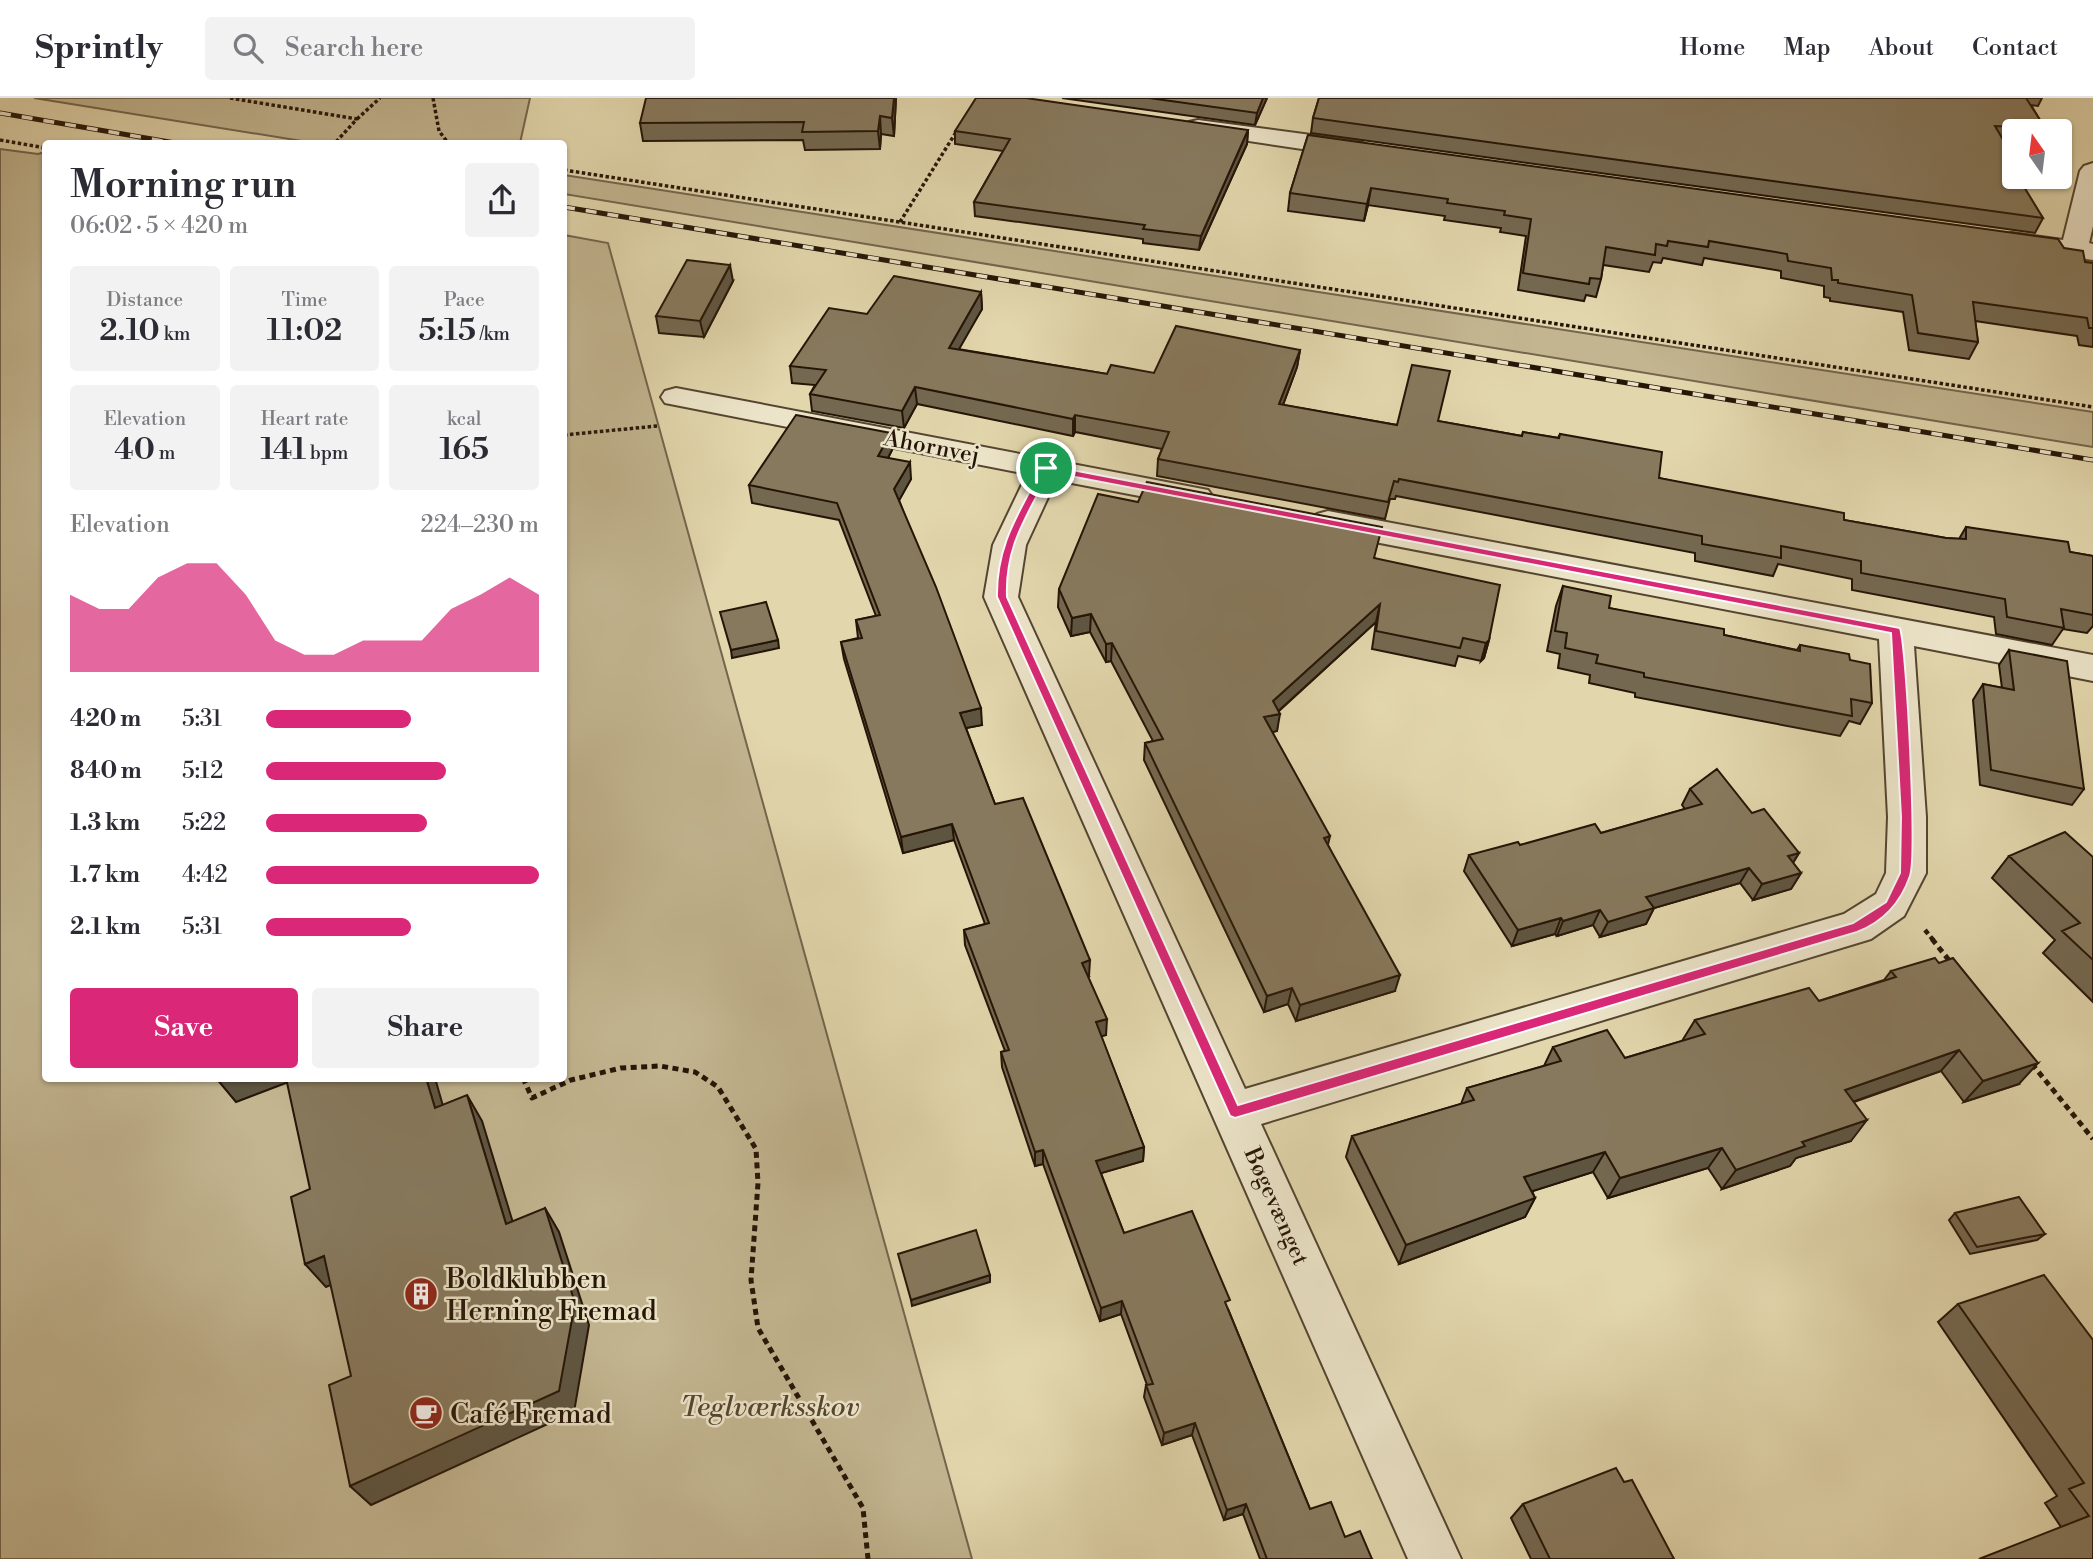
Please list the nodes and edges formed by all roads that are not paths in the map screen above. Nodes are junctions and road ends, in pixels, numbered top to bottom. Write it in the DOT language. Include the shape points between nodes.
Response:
graph roads {
  1 [pos="1169,123"];
  2 [pos="1386,153"];
  3 [pos="2093,171"];
  4 [pos="1992,238"];
  5 [pos="2083,251"];
  6 [pos="676,397"];
  7 [pos="1046,468"];
  8 [pos="1225,502"];
  9 [pos="1293,515"];
  10 [pos="1896,630"];
  11 [pos="2093,668"];
  12 [pos="1235,1112"];
  13 [pos="1435,1559"];
  1 -- 2 [label="street"];
  3 -- 5 [label="street"];
  4 -- 5 [label="street"];
  6 -- 7 [label="street, Ahornvej" via="713,413"];
  7 -- 8 [label="street, Ahornvej"];
  7 -- 12 [label="street, Bøgevænget" via="1006,548 1002,597"];
  9 -- 10 [label="street"];
  10 -- 11 [label="street"];
  10 -- 12 [label="street" via="1906,873 1890,905 1857,927"];
  12 -- 13 [label="street, Bøgevænget"];
}
